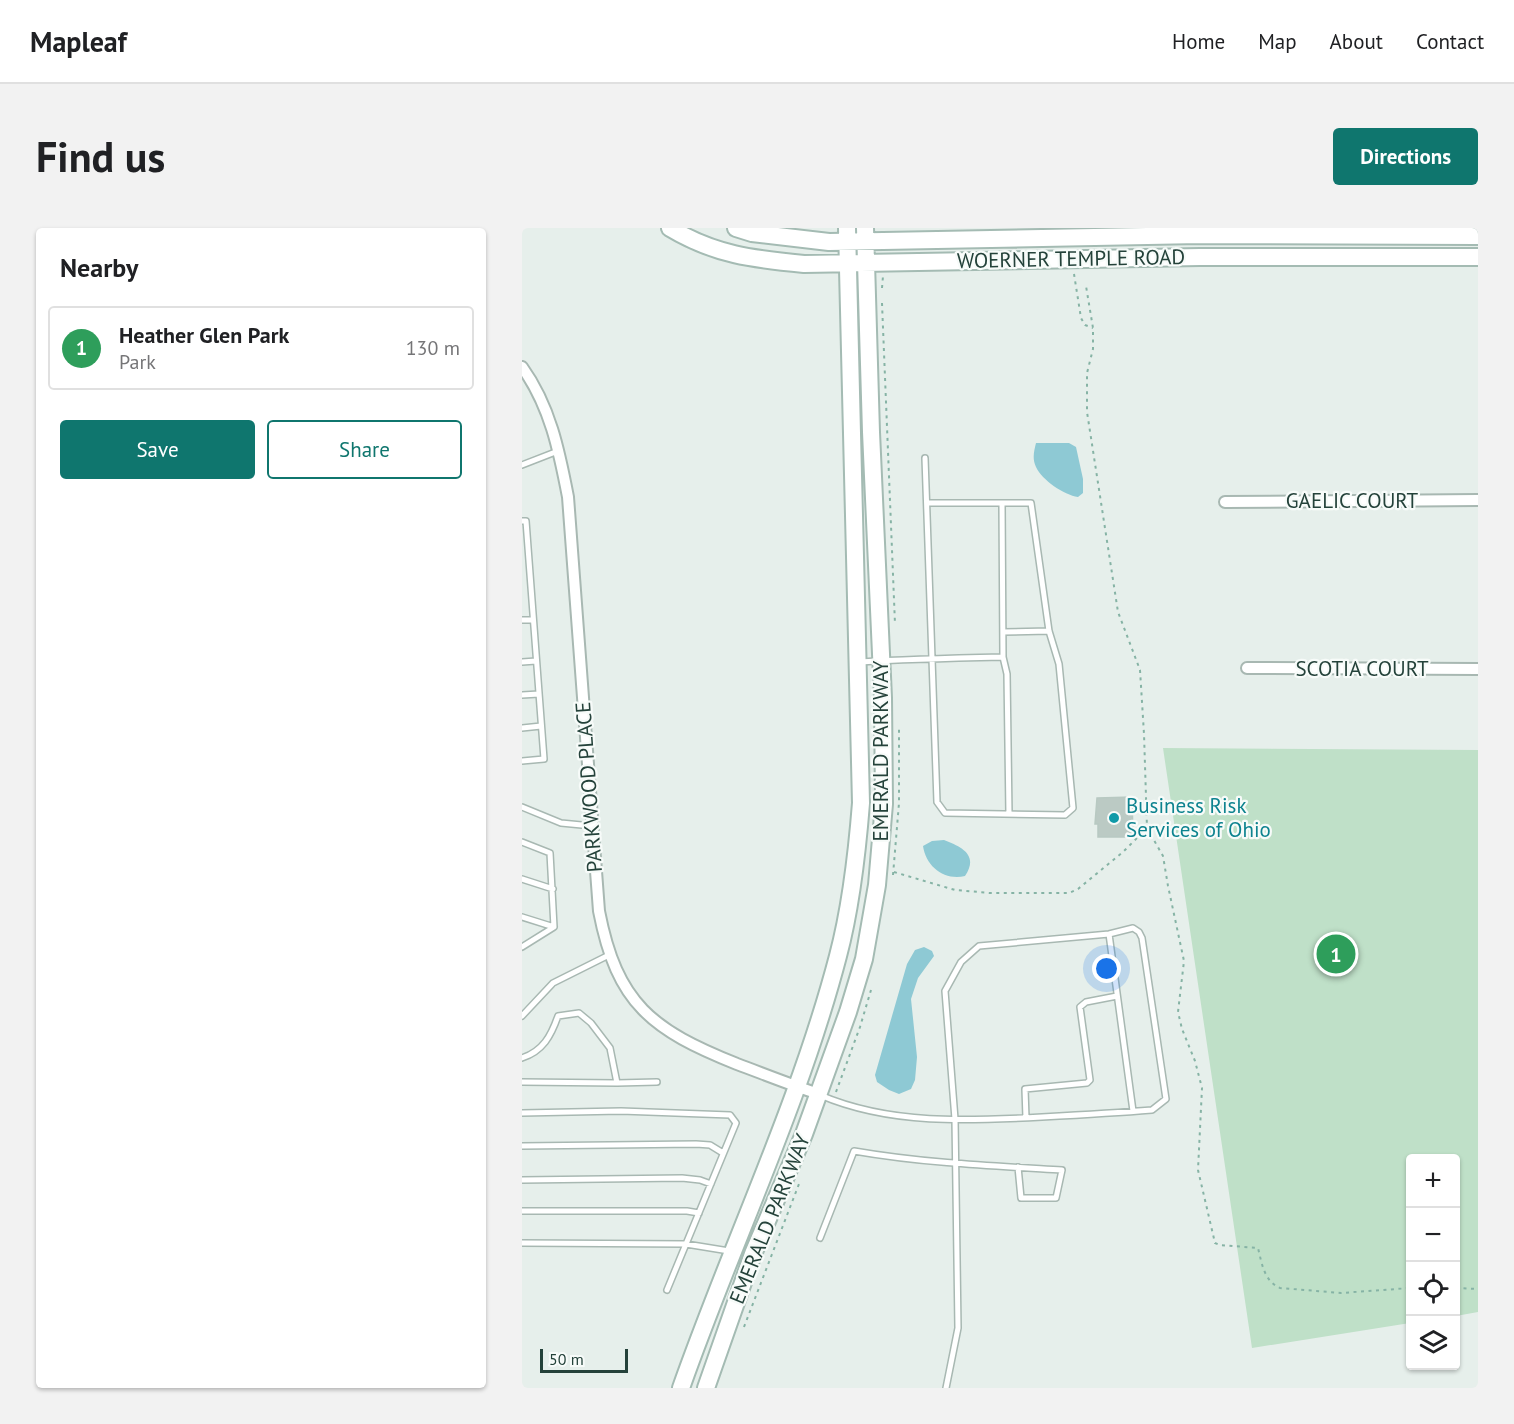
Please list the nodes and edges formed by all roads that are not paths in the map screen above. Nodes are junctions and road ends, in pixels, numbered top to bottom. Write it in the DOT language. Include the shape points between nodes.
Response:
graph roads {
  1 [pos="670,228"];
  2 [pos="736,228"];
  3 [pos="1200,232"];
  4 [pos="847,235"];
  5 [pos="866,235"];
  6 [pos="1478,236"];
  7 [pos="1200,256"];
  8 [pos="1478,257"];
  9 [pos="866,263"];
  10 [pos="848,264"];
  11 [pos="522,367"];
  12 [pos="559,451"];
  13 [pos="925,458"];
  14 [pos="522,465"];
  15 [pos="1478,500"];
  16 [pos="1225,502"];
  17 [pos="927,503"];
  18 [pos="1002,503"];
  19 [pos="522,521"];
  20 [pos="525,554"];
  21 [pos="522,587"];
  22 [pos="531,587"];
  23 [pos="533,620"];
  24 [pos="522,621"];
  25 [pos="1049,631"];
  26 [pos="1003,632"];
  27 [pos="1003,657"];
  28 [pos="932,658"];
  29 [pos="536,661"];
  30 [pos="882,661"];
  31 [pos="522,662"];
  32 [pos="859,662"];
  33 [pos="1247,668"];
  34 [pos="1478,669"];
  35 [pos="539,694"];
  36 [pos="522,695"];
  37 [pos="541,726"];
  38 [pos="522,728"];
  39 [pos="522,761"];
  40 [pos="522,807"];
  41 [pos="1009,814"];
  42 [pos="592,826"];
  43 [pos="522,842"];
  44 [pos="522,879"];
  45 [pos="553,889"];
  46 [pos="522,917"];
  47 [pos="554,927"];
  48 [pos="1109,934"];
  49 [pos="522,947"];
  50 [pos="609,955"];
  51 [pos="1117,996"];
  52 [pos="522,1016"];
  53 [pos="522,1058"];
  54 [pos="657,1082"];
  55 [pos="522,1083"];
  56 [pos="617,1083"];
  57 [pos="798,1087"];
  58 [pos="819,1095"];
  59 [pos="1133,1112"];
  60 [pos="522,1113"];
  61 [pos="1026,1118"];
  62 [pos="955,1119"];
  63 [pos="522,1146"];
  64 [pos="723,1153"];
  65 [pos="955,1162"];
  66 [pos="1018,1167"];
  67 [pos="522,1180"];
  68 [pos="711,1184"];
  69 [pos="522,1211"];
  70 [pos="699,1213"];
  71 [pos="820,1238"];
  72 [pos="522,1243"];
  73 [pos="686,1244"];
  74 [pos="734,1252"];
  75 [pos="667,1290"];
  76 [pos="681,1388"];
  77 [pos="706,1388"];
  78 [pos="946,1388"];
  1 -- 10 [label="main road, WOERNER TEMPLE ROAD" via="693,242 746,259"];
  2 -- 4 [label="main road, WOERNER TEMPLE ROAD" via="805,240"];
  3 -- 5 [label="main road, WOERNER TEMPLE ROAD"];
  3 -- 6 [label="main road, WOERNER TEMPLE ROAD"];
  3 -- 7 [label="street"];
  4 -- 5 [label="main road, WOERNER TEMPLE ROAD"];
  4 -- 10 [label="main road, EMERALD PARKWAY"];
  5 -- 9 [label="main road, EMERALD PARKWAY"];
  7 -- 8 [label="main road, WOERNER TEMPLE ROAD"];
  7 -- 9 [label="main road, WOERNER TEMPLE ROAD"];
  9 -- 10 [label="main road, WOERNER TEMPLE ROAD"];
  9 -- 30 [label="main road, EMERALD PARKWAY"];
  10 -- 32 [label="main road, EMERALD PARKWAY"];
  11 -- 12 [label="street, PARKWOOD PLACE" via="549,416"];
  12 -- 14 [label="lane"];
  12 -- 42 [label="street, PARKWOOD PLACE" via="568,496"];
  13 -- 17 [label="lane"];
  15 -- 16 [label="street, GAELIC COURT"];
  17 -- 18 [label="lane"];
  17 -- 28 [label="lane"];
  18 -- 25 [label="lane" via="1031,503"];
  18 -- 26 [label="lane"];
  19 -- 20 [label="lane" via="526,521"];
  20 -- 22 [label="lane"];
  21 -- 22 [label="lane"];
  22 -- 23 [label="lane"];
  23 -- 24 [label="lane"];
  23 -- 29 [label="lane"];
  25 -- 26 [label="lane"];
  25 -- 41 [label="lane" via="1059,664 1073,807 1065,815"];
  26 -- 27 [label="lane"];
  27 -- 28 [label="lane"];
  27 -- 41 [label="lane" via="1007,674"];
  28 -- 30 [label="lane"];
  28 -- 41 [label="lane" via="937,802 945,813"];
  29 -- 31 [label="lane"];
  29 -- 35 [label="lane"];
  30 -- 32 [label="lane"];
  30 -- 58 [label="main road, EMERALD PARKWAY" via="884,804 872,922 848,1012"];
  32 -- 57 [label="main road, EMERALD PARKWAY" via="861,803 853,879 839,954"];
  33 -- 34 [label="street, SCOTIA COURT"];
  35 -- 36 [label="lane"];
  35 -- 37 [label="lane"];
  37 -- 38 [label="lane"];
  37 -- 39 [label="lane" via="544,759"];
  40 -- 42 [label="lane" via="561,823"];
  42 -- 50 [label="street, PARKWOOD PLACE" via="598,911"];
  43 -- 45 [label="lane" via="550,853"];
  44 -- 45 [label="lane"];
  45 -- 47 [label="lane"];
  46 -- 47 [label="lane"];
  47 -- 49 [label="lane"];
  48 -- 51 [label="lane"];
  48 -- 59 [label="lane" via="1133,928 1142,938 1166,1099 1152,1110"];
  48 -- 62 [label="lane" via="979,946 961,962 945,991"];
  50 -- 52 [label="lane" via="553,983"];
  50 -- 57 [label="street, PARKWOOD PLACE" via="630,995 663,1028 701,1050"];
  51 -- 59 [label="lane"];
  51 -- 61 [label="lane" via="1086,1002 1080,1007 1087,1083 1025,1089"];
  53 -- 56 [label="lane" via="533,1054 550,1038 558,1016 579,1013 610,1048"];
  54 -- 56 [label="lane"];
  55 -- 56 [label="lane"];
  57 -- 58 [label="street, PARKWOOD PLACE"];
  57 -- 74 [label="main road, EMERALD PARKWAY"];
  58 -- 62 [label="lane" via="874,1113"];
  58 -- 77 [label="main road, EMERALD PARKWAY" via="753,1254"];
  59 -- 61 [label="lane"];
  60 -- 64 [label="lane" via="730,1115 736,1123"];
  61 -- 62 [label="lane"];
  62 -- 65 [label="lane"];
  63 -- 64 [label="lane" via="696,1144 710,1145"];
  64 -- 68 [label="lane"];
  65 -- 66 [label="lane"];
  65 -- 71 [label="lane" via="854,1151"];
  65 -- 78 [label="lane" via="958,1328"];
  66 -- 66 [label="lane" via="1062,1170 1056,1198 1021,1198"];
  67 -- 68 [label="lane" via="682,1178"];
  68 -- 70 [label="lane"];
  69 -- 70 [label="lane"];
  70 -- 73 [label="lane"];
  72 -- 73 [label="lane"];
  73 -- 74 [label="lane"];
  73 -- 75 [label="lane"];
  74 -- 76 [label="main road, EMERALD PARKWAY"];
}
